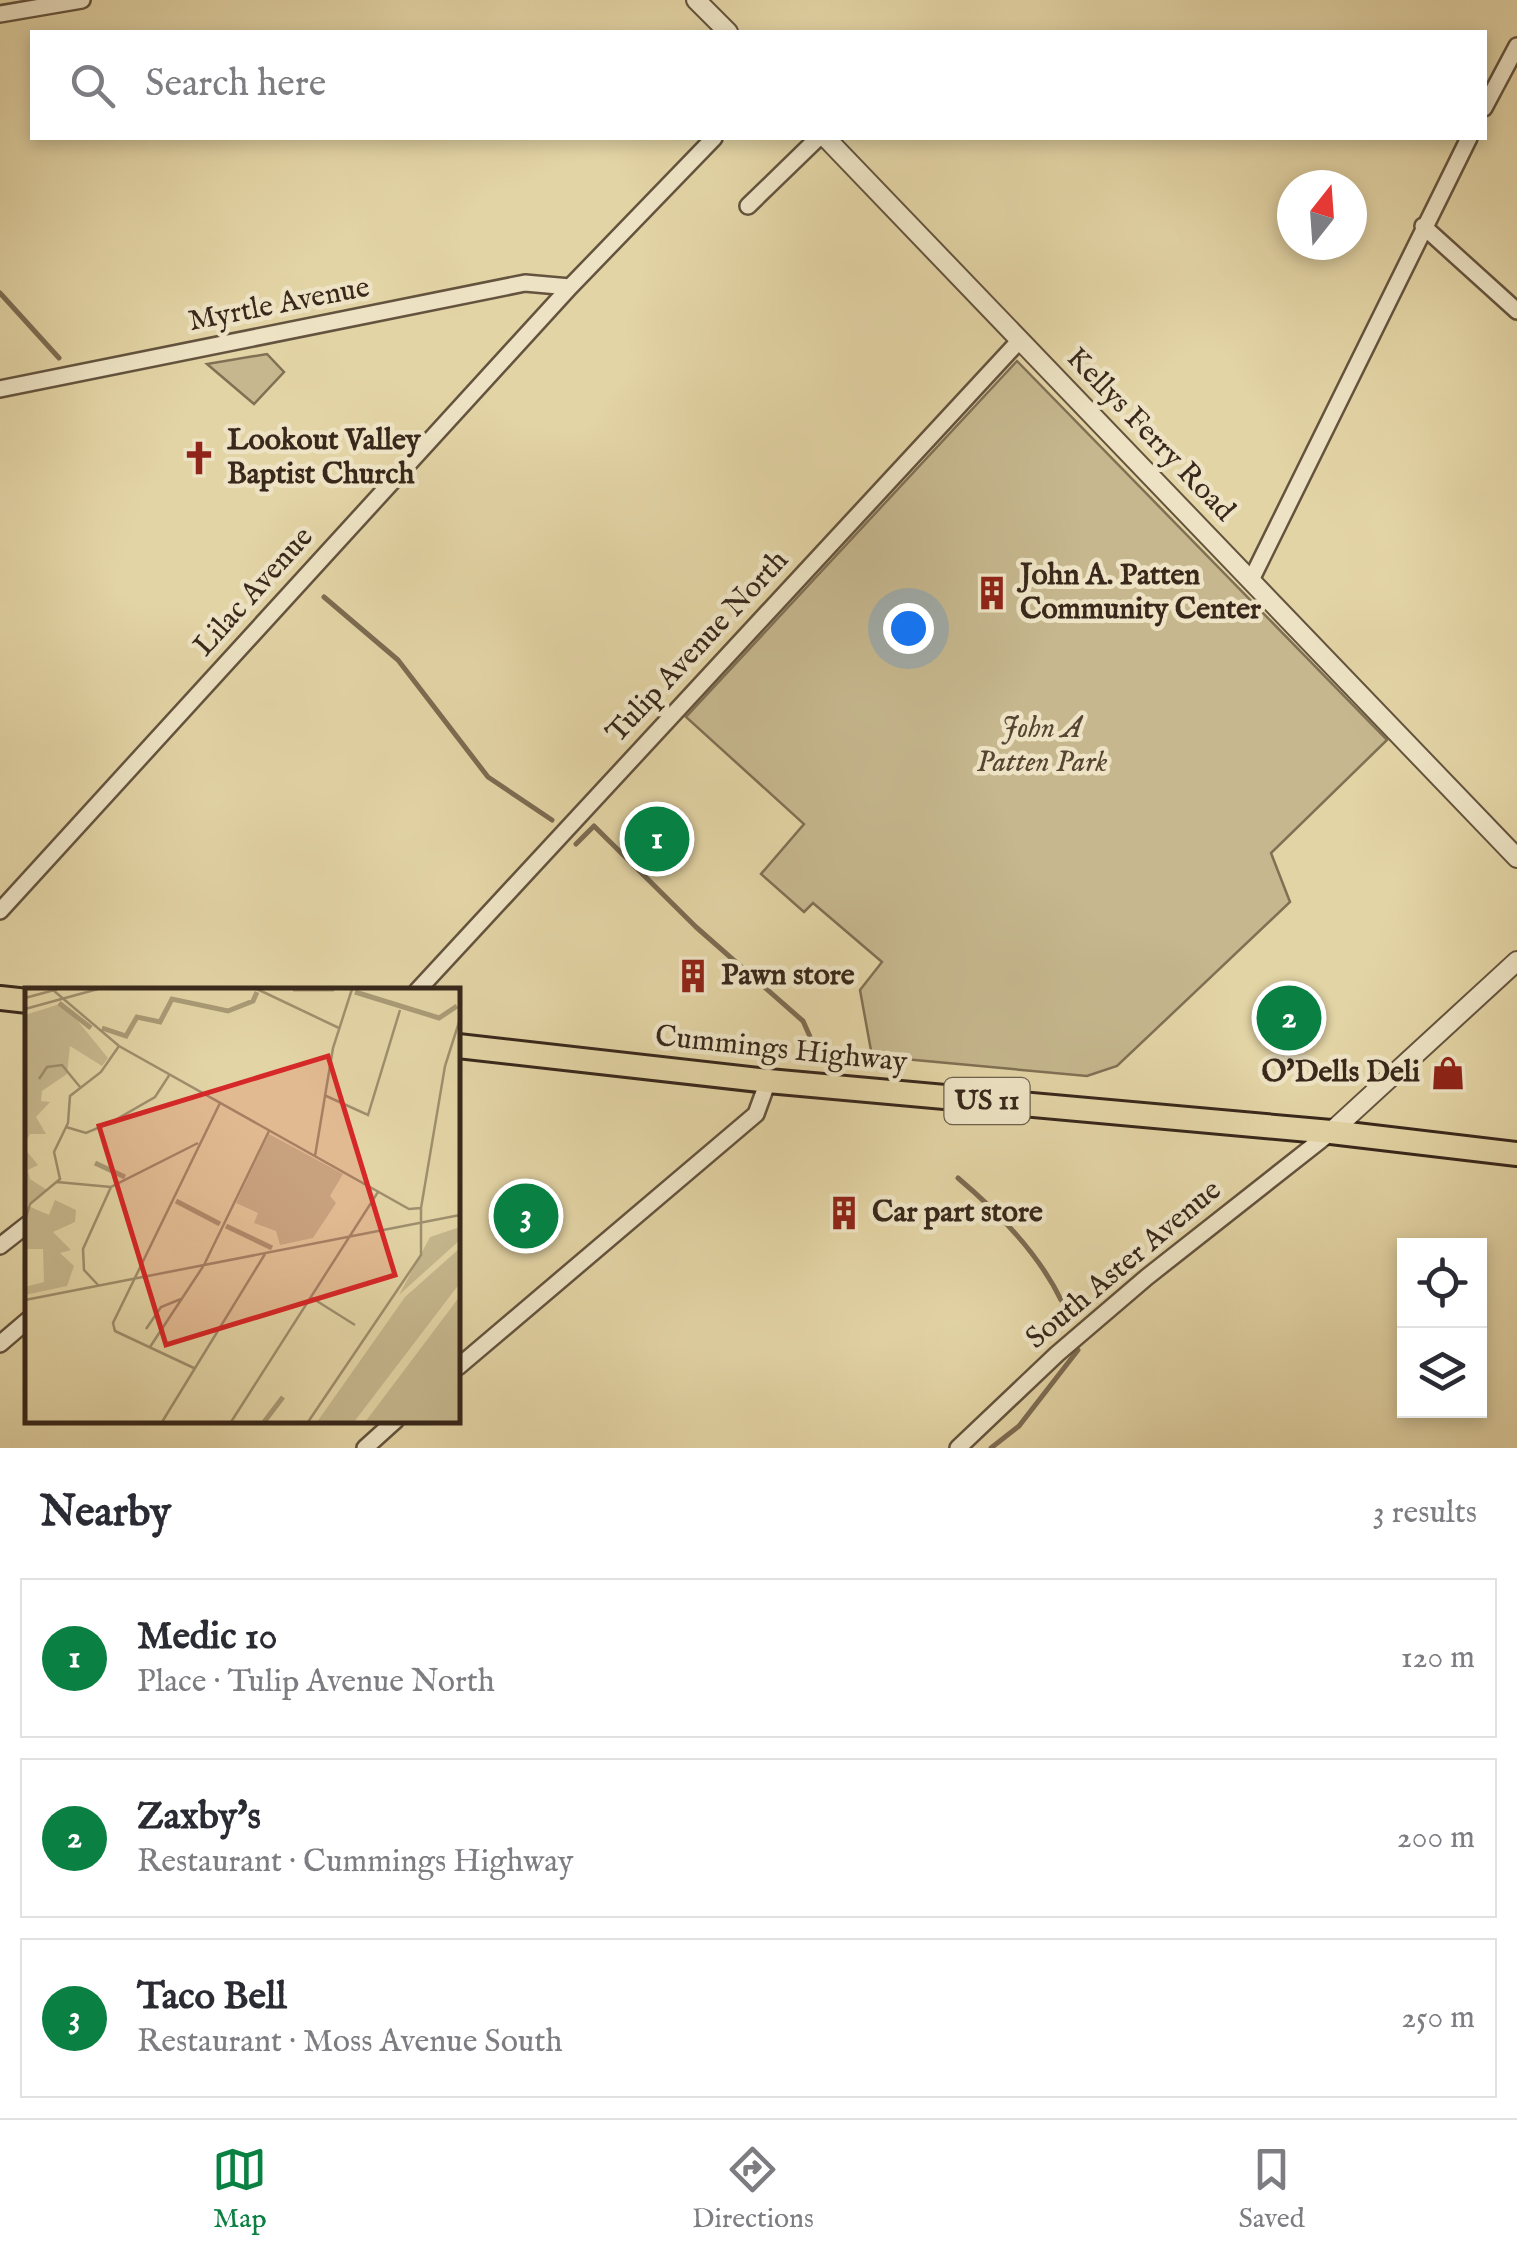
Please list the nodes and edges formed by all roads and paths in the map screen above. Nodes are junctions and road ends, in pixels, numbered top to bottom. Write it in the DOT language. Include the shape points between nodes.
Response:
graph roads {
  1 [pos="82,0"];
  2 [pos="696,0"];
  3 [pos="0,14"];
  4 [pos="726,30"];
  5 [pos="1517,46"];
  6 [pos="1487,102"];
  7 [pos="712,140"];
  8 [pos="816,140"];
  9 [pos="828,140"];
  10 [pos="1468,140"];
  11 [pos="748,206"];
  12 [pos="1423,226"];
  13 [pos="570,287"];
  14 [pos="1517,311"];
  15 [pos="1019,341"];
  16 [pos="0,389"];
  17 [pos="1252,578"];
  18 [pos="1517,858"];
  19 [pos="0,911"];
  20 [pos="1517,962"];
  21 [pos="419,988"];
  22 [pos="0,998"];
  23 [pos="25,1001"];
  24 [pos="460,1046"];
  25 [pos="768,1081"];
  26 [pos="1331,1132"];
  27 [pos="1517,1154"];
  28 [pos="25,1226"];
  29 [pos="0,1246"];
  30 [pos="25,1323"];
  31 [pos="0,1344"];
  32 [pos="460,1366"];
  33 [pos="393,1423"];
  34 [pos="969,1445"];
  35 [pos="364,1448"];
  1 -- 3 [label="street"];
  2 -- 4 [label="street"];
  5 -- 6 [label="street"];
  7 -- 13 [label="street, Lilac Avenue"];
  8 -- 11 [label="street"];
  9 -- 15 [label="street, Kellys Ferry Road"];
  10 -- 12 [label="street"];
  12 -- 14 [label="street"];
  12 -- 17 [label="street"];
  13 -- 16 [label="street, Myrtle Avenue" via="525,283"];
  13 -- 19 [label="street, Lilac Avenue"];
  15 -- 17 [label="street, Kellys Ferry Road"];
  15 -- 21 [label="street, Tulip Avenue North"];
  17 -- 18 [label="street, Kellys Ferry Road"];
  20 -- 26 [label="street"];
  22 -- 23 [label="main road"];
  24 -- 25 [label="main road, Cummings Highway / US 11"];
  25 -- 26 [label="main road, Cummings Highway / US 11"];
  25 -- 32 [label="street" via="756,1114"];
  26 -- 27 [label="main road, Cummings Highway / US 11"];
  26 -- 34 [label="street, South Aster Avenue" via="1056,1354"];
  28 -- 29 [label="street"];
  30 -- 31 [label="street"];
  33 -- 35 [label="street"];
}
